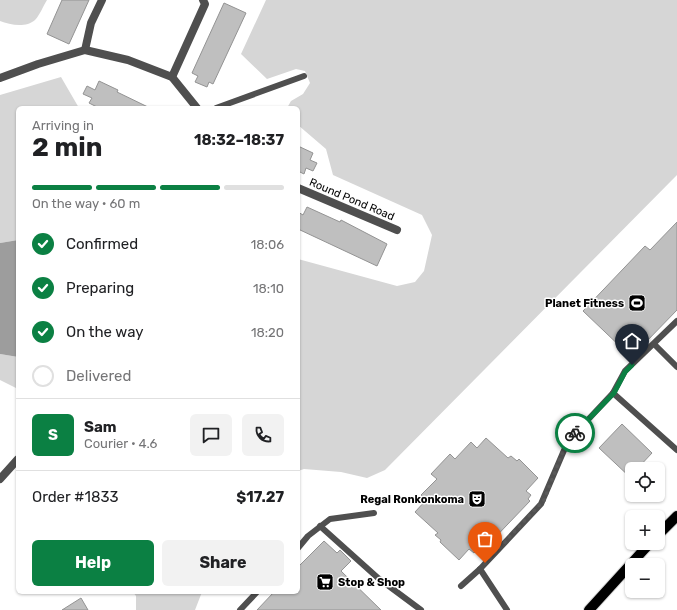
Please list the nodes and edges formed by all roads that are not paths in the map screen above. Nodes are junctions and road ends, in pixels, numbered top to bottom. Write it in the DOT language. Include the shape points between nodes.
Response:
graph roads {
  1 [pos="102,0"];
  2 [pos="203,0"];
  3 [pos="85,50"];
  4 [pos="304,76"];
  5 [pos="172,77"];
  6 [pos="0,78"];
  7 [pos="195,106"];
  8 [pos="222,106"];
  9 [pos="300,189"];
  10 [pos="397,230"];
  11 [pos="677,321"];
  12 [pos="654,344"];
  13 [pos="677,367"];
  14 [pos="614,393"];
  15 [pos="677,450"];
  16 [pos="16,461"];
  17 [pos="0,466"];
  18 [pos="7,471"];
  19 [pos="0,479"];
  20 [pos="374,513"];
  21 [pos="677,516"];
  22 [pos="320,526"];
  23 [pos="665,528"];
  24 [pos="300,546"];
  25 [pos="644,550"];
  26 [pos="480,569"];
  27 [pos="461,586"];
  28 [pos="255,594"];
  29 [pos="240,610"];
  30 [pos="421,610"];
  31 [pos="507,610"];
  32 [pos="589,610"];
  1 -- 3 [label="street" via="91,23"];
  2 -- 5 [label="street" via="205,4"];
  3 -- 5 [label="street" via="128,60"];
  3 -- 6 [label="street"];
  4 -- 8 [label="lane"];
  5 -- 7 [label="street"];
  9 -- 10 [label="street, Round Pond Road"];
  11 -- 12 [label="lane"];
  12 -- 13 [label="lane"];
  12 -- 14 [label="lane" via="625,372"];
  14 -- 15 [label="lane"];
  14 -- 26 [label="lane" via="568,441 541,504"];
  16 -- 18 [label="street"];
  17 -- 18 [label="street"];
  18 -- 19 [label="street"];
  20 -- 22 [label="lane" via="336,518"];
  21 -- 23 [label="main road"];
  22 -- 24 [label="lane"];
  22 -- 30 [label="lane" via="378,578"];
  25 -- 32 [label="main road"];
  26 -- 27 [label="lane"];
  26 -- 31 [label="lane"];
  28 -- 29 [label="lane"];
}
